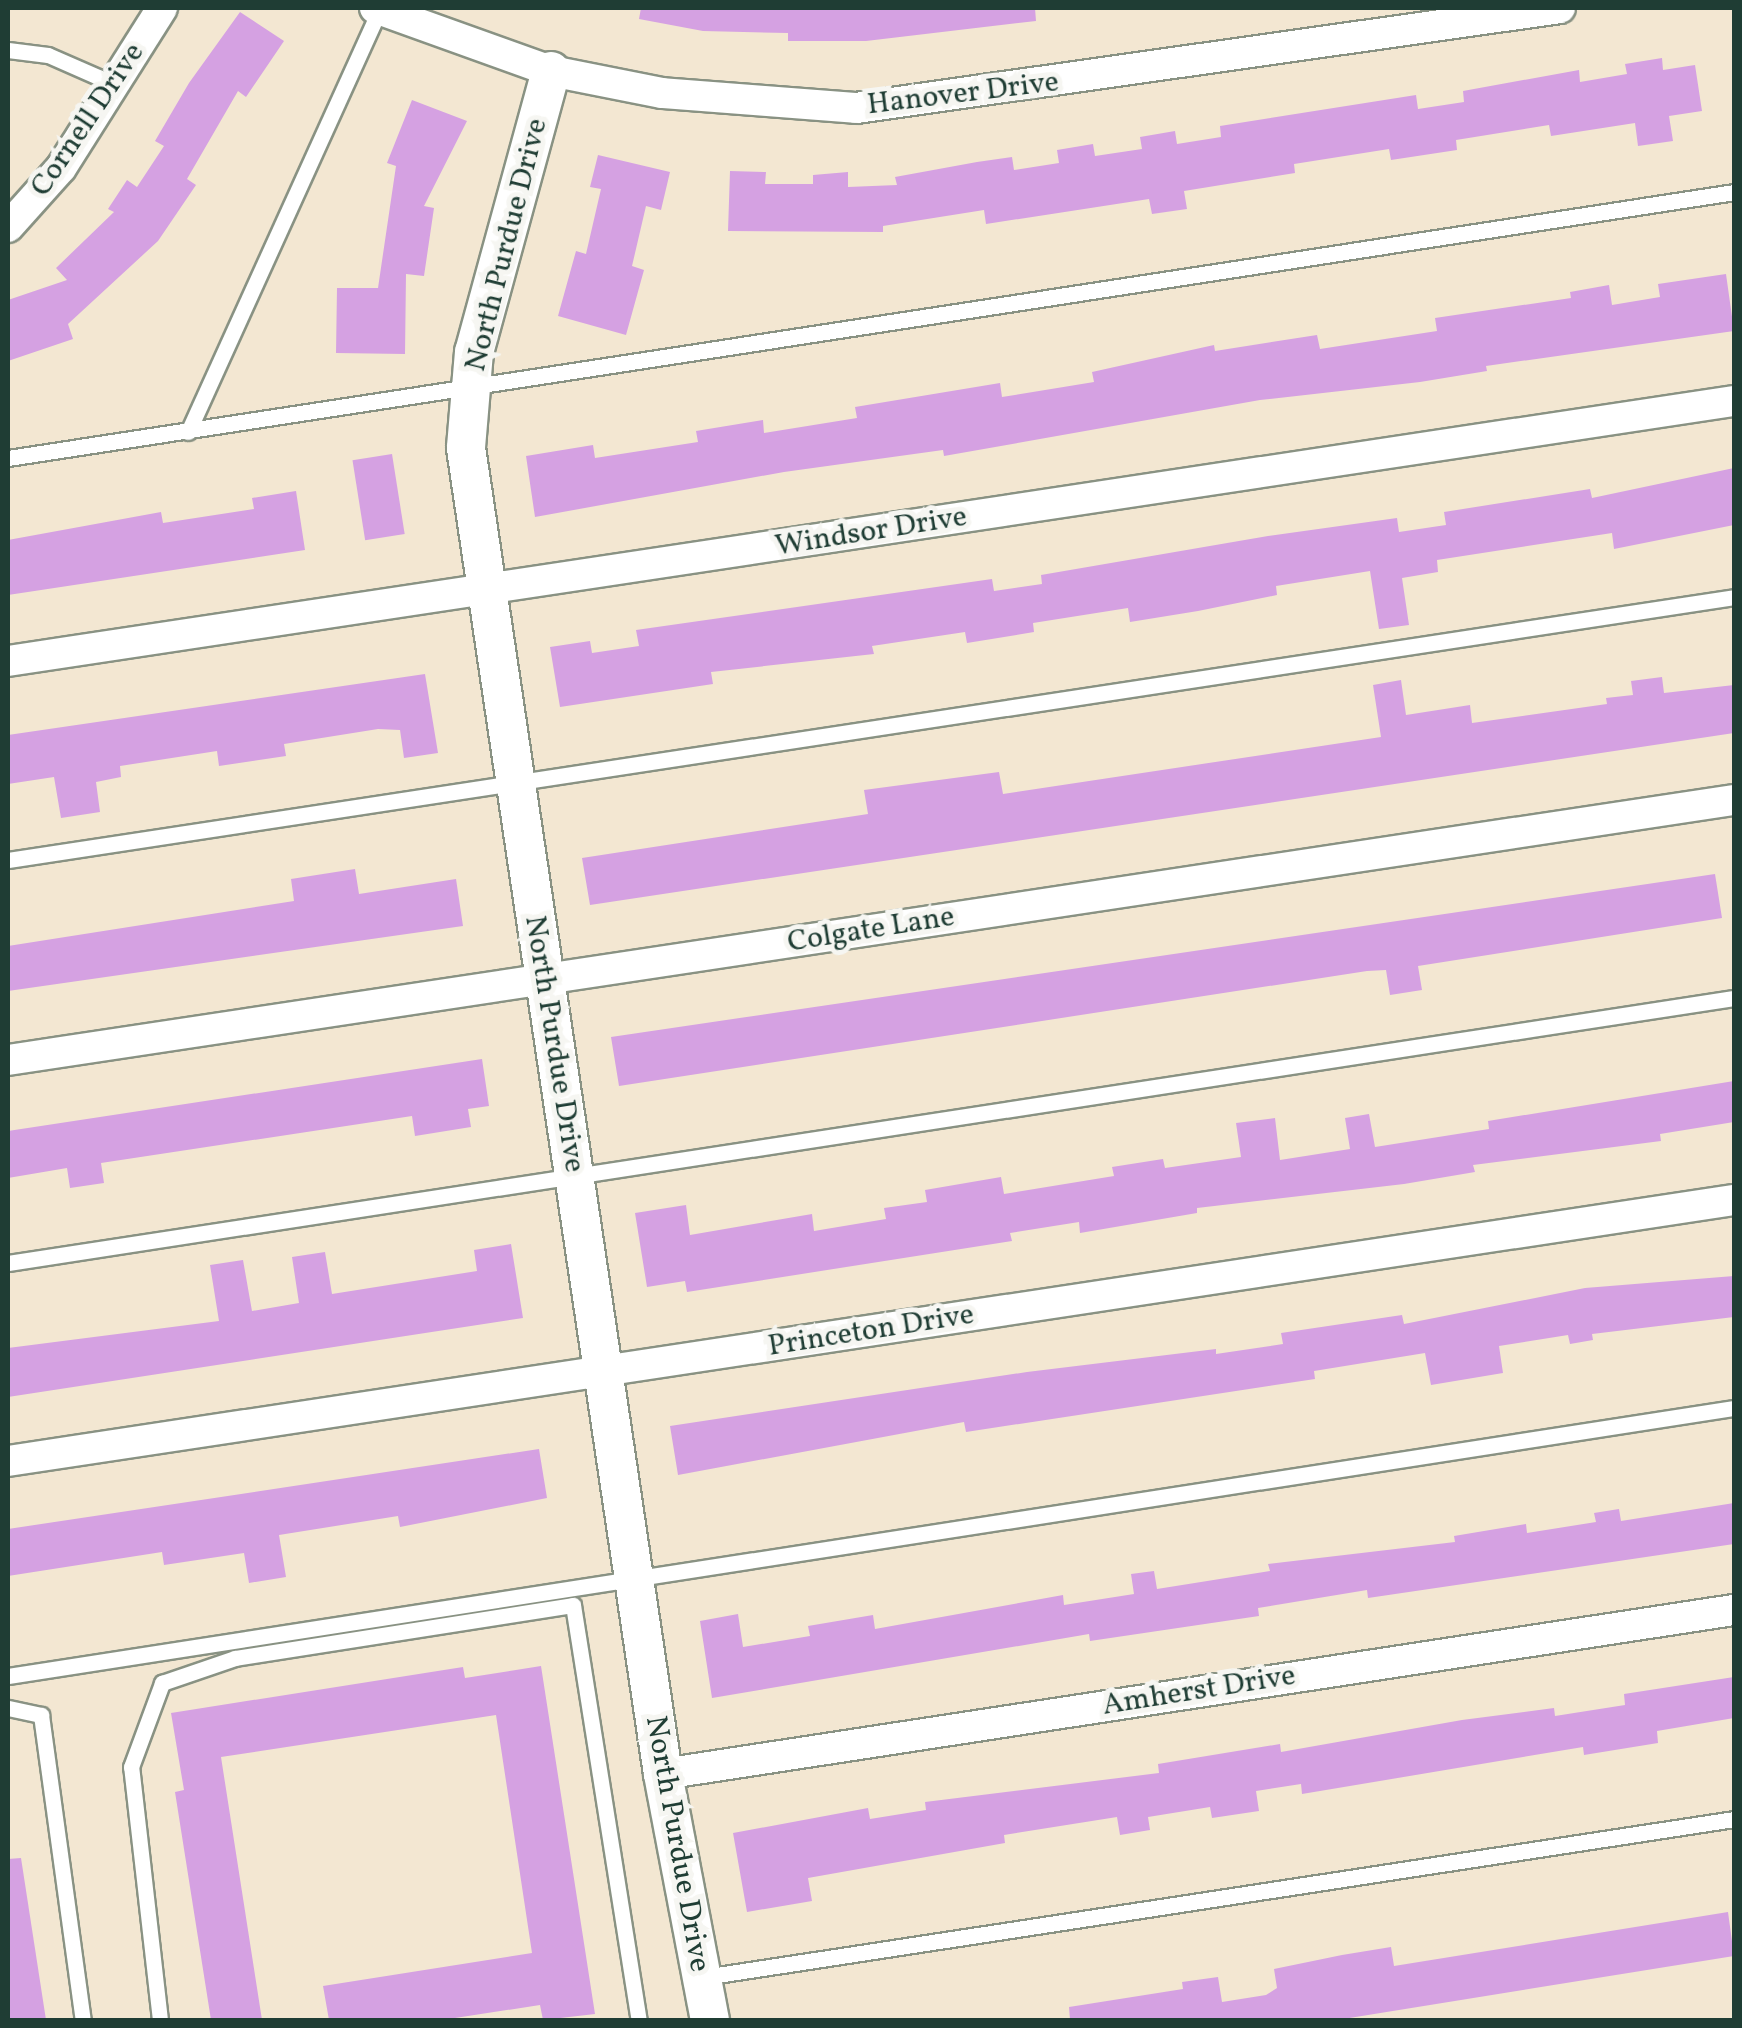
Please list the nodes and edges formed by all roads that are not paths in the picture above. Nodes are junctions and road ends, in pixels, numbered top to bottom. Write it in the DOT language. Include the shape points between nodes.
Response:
graph roads {
  1 [pos="162,8"];
  2 [pos="377,8"];
  3 [pos="1560,8"];
  4 [pos="8,50"];
  5 [pos="551,71"];
  6 [pos="114,84"];
  7 [pos="1734,192"];
  8 [pos="8,227"];
  9 [pos="471,389"];
  10 [pos="1734,401"];
  11 [pos="188,432"];
  12 [pos="8,458"];
  13 [pos="486,590"];
  14 [pos="1734,597"];
  15 [pos="8,661"];
  16 [pos="514,784"];
  17 [pos="1734,800"];
  18 [pos="8,860"];
  19 [pos="544,980"];
  20 [pos="1734,998"];
  21 [pos="8,1060"];
  22 [pos="574,1176"];
  23 [pos="1734,1200"];
  24 [pos="8,1263"];
  25 [pos="604,1372"];
  26 [pos="1734,1408"];
  27 [pos="8,1462"];
  28 [pos="634,1578"];
  29 [pos="1734,1610"];
  30 [pos="8,1676"];
  31 [pos="8,1708"];
  32 [pos="663,1774"];
  33 [pos="1734,1819"];
  34 [pos="700,1978"];
  35 [pos="83,2020"];
  36 [pos="160,2020"];
  37 [pos="639,2020"];
  38 [pos="710,2020"];
  1 -- 6 [label="street, Cornell Drive"];
  2 -- 5 [label="street, Hanover Drive"];
  2 -- 11 [label="lane"];
  3 -- 5 [label="street, Hanover Drive" via="856,108 662,94"];
  4 -- 6 [label="lane" via="48,55"];
  5 -- 9 [label="street, North Purdue Drive" via="474,352"];
  6 -- 8 [label="street, Cornell Drive" via="36,202"];
  7 -- 9 [label="lane"];
  9 -- 11 [label="lane"];
  9 -- 13 [label="street, North Purdue Drive" via="466,448"];
  10 -- 13 [label="street, Windsor Drive"];
  11 -- 12 [label="lane"];
  13 -- 15 [label="street, Windsor Drive"];
  13 -- 16 [label="street, North Purdue Drive"];
  14 -- 16 [label="lane"];
  16 -- 18 [label="lane"];
  16 -- 19 [label="street, North Purdue Drive"];
  17 -- 19 [label="street, Colgate Lane"];
  19 -- 21 [label="street, Colgate Lane"];
  19 -- 22 [label="street, North Purdue Drive"];
  20 -- 22 [label="lane"];
  22 -- 24 [label="lane"];
  22 -- 25 [label="street, North Purdue Drive"];
  23 -- 25 [label="street, Princeton Drive"];
  25 -- 27 [label="street, Princeton Drive"];
  25 -- 28 [label="street, North Purdue Drive"];
  26 -- 28 [label="lane"];
  28 -- 30 [label="lane"];
  28 -- 32 [label="street, North Purdue Drive"];
  29 -- 32 [label="street, Amherst Drive"];
  31 -- 35 [label="lane" via="41,1714"];
  32 -- 34 [label="street, North Purdue Drive"];
  33 -- 34 [label="lane"];
  34 -- 38 [label="street, North Purdue Drive"];
  36 -- 37 [label="lane" via="131,1767 162,1682 235,1658 573,1605"];
}
